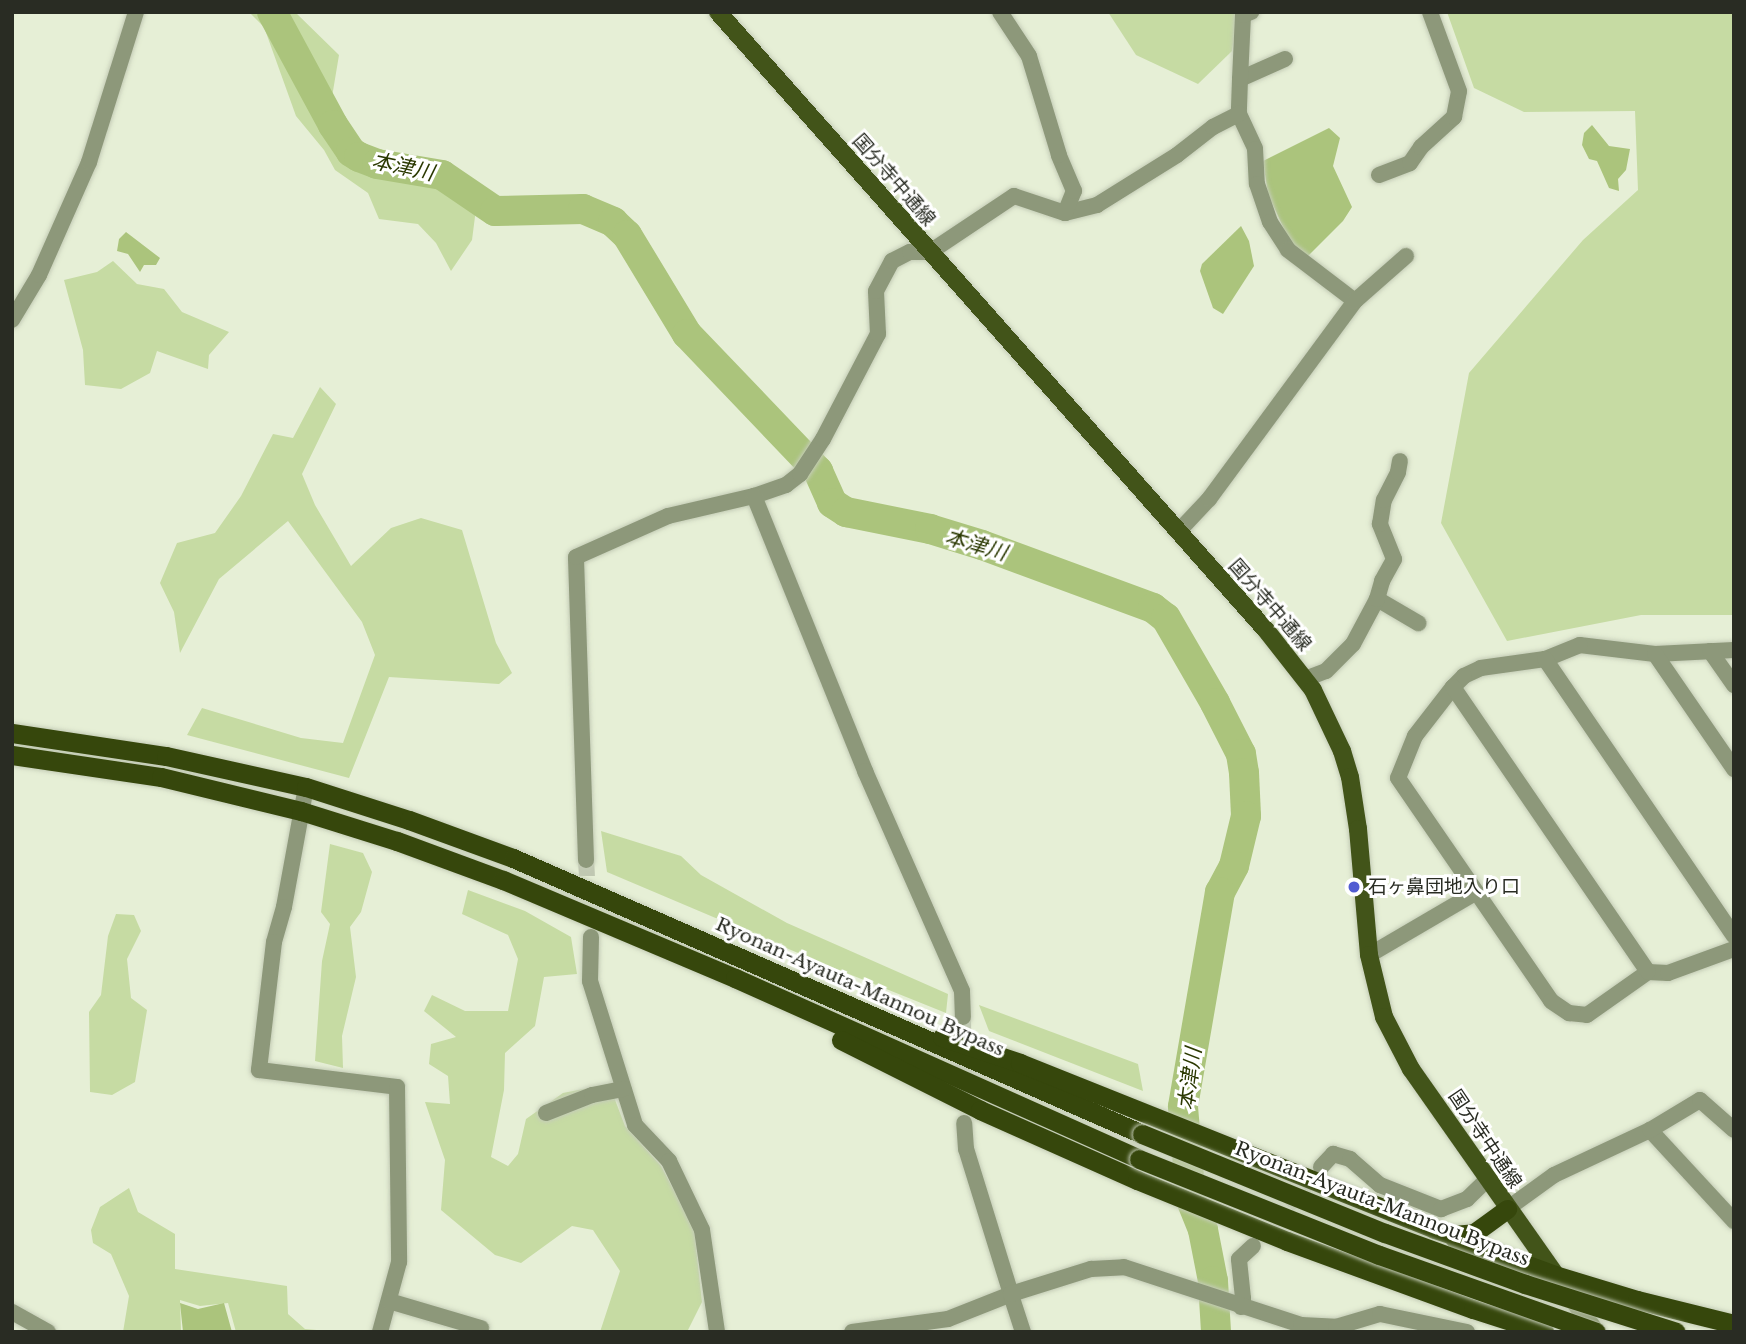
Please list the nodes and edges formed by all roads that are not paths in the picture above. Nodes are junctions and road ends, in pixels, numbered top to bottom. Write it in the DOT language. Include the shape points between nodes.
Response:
graph roads {
  1 [pos="136,12"];
  2 [pos="718,12"];
  3 [pos="1000,12"];
  4 [pos="1251,12"];
  5 [pos="1430,12"];
  6 [pos="1285,59"];
  7 [pos="1240,79"];
  8 [pos="1239,114"];
  9 [pos="1379,175"];
  10 [pos="1065,213"];
  11 [pos="930,252"];
  12 [pos="1406,256"];
  13 [pos="1355,301"];
  14 [pos="12,320"];
  15 [pos="1400,461"];
  16 [pos="754,496"];
  17 [pos="1178,532"];
  18 [pos="1377,599"];
  19 [pos="1419,623"];
  20 [pos="1734,650"];
  21 [pos="1710,651"];
  22 [pos="1656,654"];
  23 [pos="1545,659"];
  24 [pos="1305,679"];
  25 [pos="1734,685"];
  26 [pos="1453,687"];
  27 [pos="12,733"];
  28 [pos="12,755"];
  29 [pos="1734,769"];
  30 [pos="306,787"];
  31 [pos="301,811"];
  32 [pos="586,860"];
  33 [pos="1475,892"];
  34 [pos="1734,936"];
  35 [pos="591,937"];
  36 [pos="1734,950"];
  37 [pos="1369,955"];
  38 [pos="742,959"];
  39 [pos="1648,972"];
  40 [pos="735,978"];
  41 [pos="963,1017"];
  42 [pos="623,1089"];
  43 [pos="546,1113"];
  44 [pos="964,1122"];
  45 [pos="1650,1130"];
  46 [pos="1734,1130"];
  47 [pos="1321,1167"];
  48 [pos="1487,1180"];
  49 [pos="1507,1209"];
  50 [pos="1734,1221"];
  51 [pos="1434,1229"];
  52 [pos="1253,1246"];
  53 [pos="1555,1275"];
  54 [pos="1011,1294"];
  55 [pos="388,1301"];
  56 [pos="1236,1305"];
  57 [pos="12,1312"];
  58 [pos="1734,1324"];
  59 [pos="481,1328"];
  60 [pos="48,1332"];
  61 [pos="380,1332"];
  62 [pos="718,1332"];
  63 [pos="852,1332"];
  64 [pos="1023,1332"];
  65 [pos="1467,1332"];
  66 [pos="1544,1332"];
  67 [pos="1596,1332"];
  68 [pos="1676,1332"];
  1 -- 14 [label="street" via="89,162 39,275"];
  2 -- 11 [label="main road, 国分寺中通線"];
  3 -- 10 [label="street" via="1029,56 1074,191"];
  4 -- 7 [label="street" via="1243,15"];
  5 -- 9 [label="street" via="1459,91 1454,117 1420,147 1410,163"];
  6 -- 7 [label="street"];
  7 -- 8 [label="street"];
  8 -- 10 [label="street" via="1097,205"];
  8 -- 13 [label="street" via="1255,149 1257,184 1270,222 1288,250"];
  10 -- 11 [label="street" via="1014,197"];
  11 -- 16 [label="street" via="910,252 892,261 876,290 878,334 823,439 800,474 786,485"];
  11 -- 17 [label="main road, 国分寺中通線"];
  12 -- 13 [label="street"];
  13 -- 17 [label="street" via="1209,499"];
  15 -- 18 [label="street" via="1384,499 1380,524 1394,559"];
  16 -- 32 [label="street" via="668,516 576,557"];
  16 -- 41 [label="street" via="865,771 962,991"];
  17 -- 24 [label="main road, 国分寺中通線"];
  18 -- 19 [label="street"];
  18 -- 24 [label="street" via="1353,644 1326,671"];
  20 -- 21 [label="street"];
  21 -- 22 [label="street"];
  21 -- 25 [label="street"];
  22 -- 23 [label="street" via="1580,645"];
  22 -- 29 [label="street"];
  23 -- 26 [label="street" via="1480,668"];
  23 -- 34 [label="street"];
  24 -- 37 [label="main road, 国分寺中通線" via="1328,719 1350,777"];
  26 -- 33 [label="street" via="1415,736 1398,778"];
  26 -- 39 [label="street"];
  27 -- 30 [label="highway, Ryonan-Ayauta-Mannou Bypass" via="166,756"];
  28 -- 31 [label="highway" via="161,777"];
  30 -- 31 [label="street"];
  30 -- 38 [label="highway, Ryonan-Ayauta-Mannou Bypass" via="513,858"];
  31 -- 40 [label="highway" via="503,880"];
  31 -- 55 [label="street" via="285,907 274,942 259,1070 397,1087 399,1262"];
  33 -- 37 [label="street"];
  33 -- 39 [label="street" via="1552,1001 1569,1013 1587,1015"];
  35 -- 42 [label="street" via="590,981"];
  36 -- 39 [label="street" via="1668,973"];
  37 -- 48 [label="main road, 国分寺中通線" via="1375,989 1396,1044"];
  38 -- 51 [label="highway" via="1144,1112"];
  38 -- 68 [label="highway, Ryonan-Ayauta-Mannou Bypass, bridge" via="1142,1134 1398,1238"];
  40 -- 66 [label="highway" via="863,1052 1138,1180 1239,1222"];
  40 -- 67 [label="highway, bridge" via="1139,1159 1378,1255"];
  42 -- 43 [label="street"];
  42 -- 62 [label="street" via="635,1125 669,1161 702,1230"];
  44 -- 54 [label="street" via="966,1149"];
  45 -- 46 [label="street" via="1700,1100"];
  45 -- 49 [label="street" via="1554,1175"];
  45 -- 50 [label="street"];
  47 -- 48 [label="street" via="1333,1154 1350,1159 1380,1185 1441,1209 1467,1199"];
  48 -- 49 [label="main road, 国分寺中通線"];
  49 -- 51 [label="highway" via="1474,1234 1452,1235"];
  49 -- 53 [label="main road, 国分寺中通線"];
  51 -- 53 [label="highway"];
  52 -- 56 [label="street" via="1239,1259 1244,1298"];
  53 -- 58 [label="highway"];
  53 -- 67 [label="main road, 国分寺中通線"];
  54 -- 56 [label="street" via="1091,1269 1124,1267"];
  54 -- 63 [label="street" via="948,1318"];
  54 -- 64 [label="street"];
  55 -- 59 [label="street"];
  55 -- 61 [label="street"];
  56 -- 65 [label="street" via="1301,1325 1336,1327 1380,1314"];
  57 -- 60 [label="street"];
}
